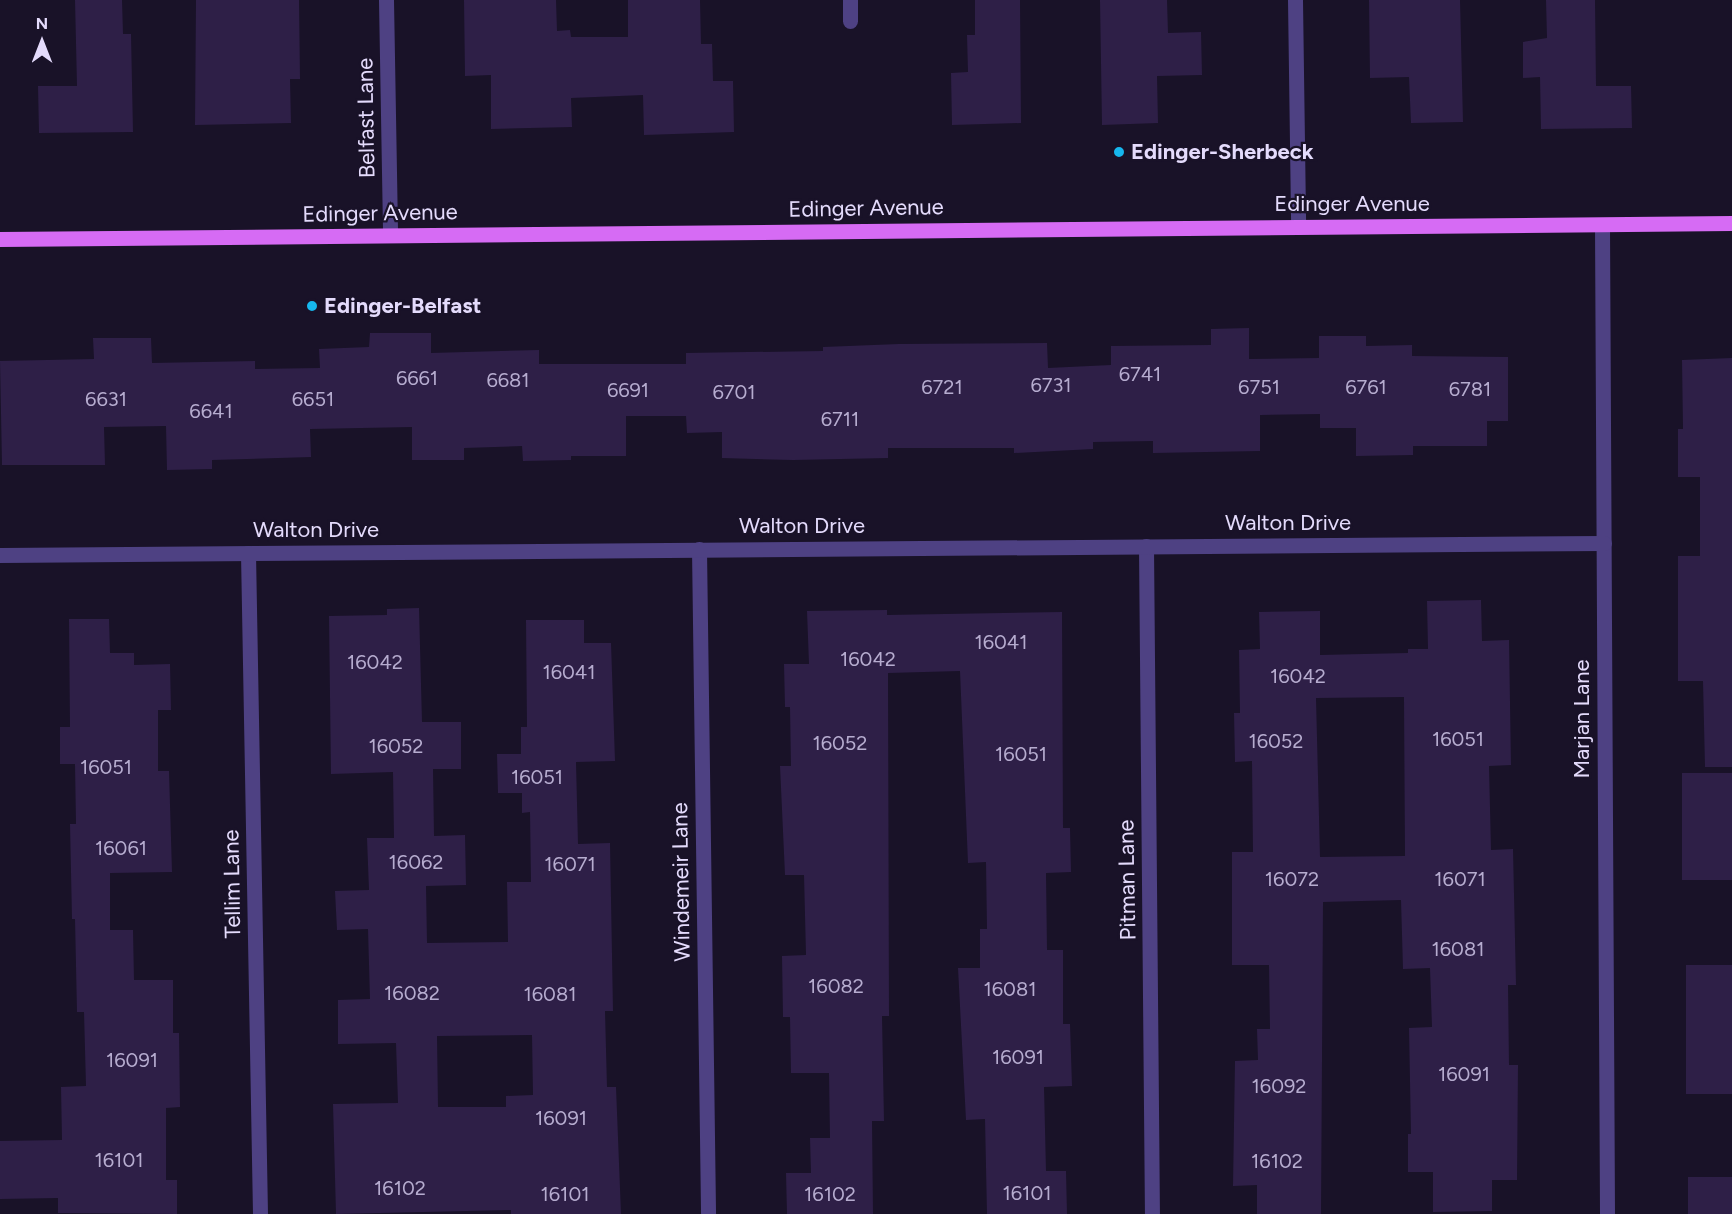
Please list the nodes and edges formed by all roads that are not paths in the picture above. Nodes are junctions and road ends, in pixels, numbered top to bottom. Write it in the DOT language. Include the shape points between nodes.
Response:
graph roads {
  1 [pos="386,0"];
  2 [pos="849,0"];
  3 [pos="1295,0"];
  4 [pos="850,21"];
  5 [pos="1732,223"];
  6 [pos="1602,225"];
  7 [pos="1298,227"];
  8 [pos="390,235"];
  9 [pos="0,238"];
  10 [pos="1604,543"];
  11 [pos="1146,546"];
  12 [pos="699,549"];
  13 [pos="248,553"];
  14 [pos="0,555"];
  15 [pos="260,1214"];
  16 [pos="708,1214"];
  17 [pos="1152,1214"];
  18 [pos="1607,1214"];
  1 -- 8 [label="street, Belfast Lane"];
  2 -- 4 [label="street"];
  3 -- 7 [label="street"];
  5 -- 6 [label="main road, Edinger Avenue"];
  6 -- 7 [label="main road, Edinger Avenue"];
  6 -- 10 [label="street, Marjan Lane"];
  7 -- 8 [label="main road, Edinger Avenue"];
  8 -- 9 [label="main road, Edinger Avenue"];
  10 -- 11 [label="street, Walton Drive"];
  10 -- 18 [label="street, Marjan Lane"];
  11 -- 12 [label="street, Walton Drive"];
  11 -- 17 [label="street, Pitman Lane"];
  12 -- 13 [label="street, Walton Drive"];
  12 -- 16 [label="street, Windemeir Lane"];
  13 -- 14 [label="street, Walton Drive"];
  13 -- 15 [label="street, Tellim Lane"];
}
